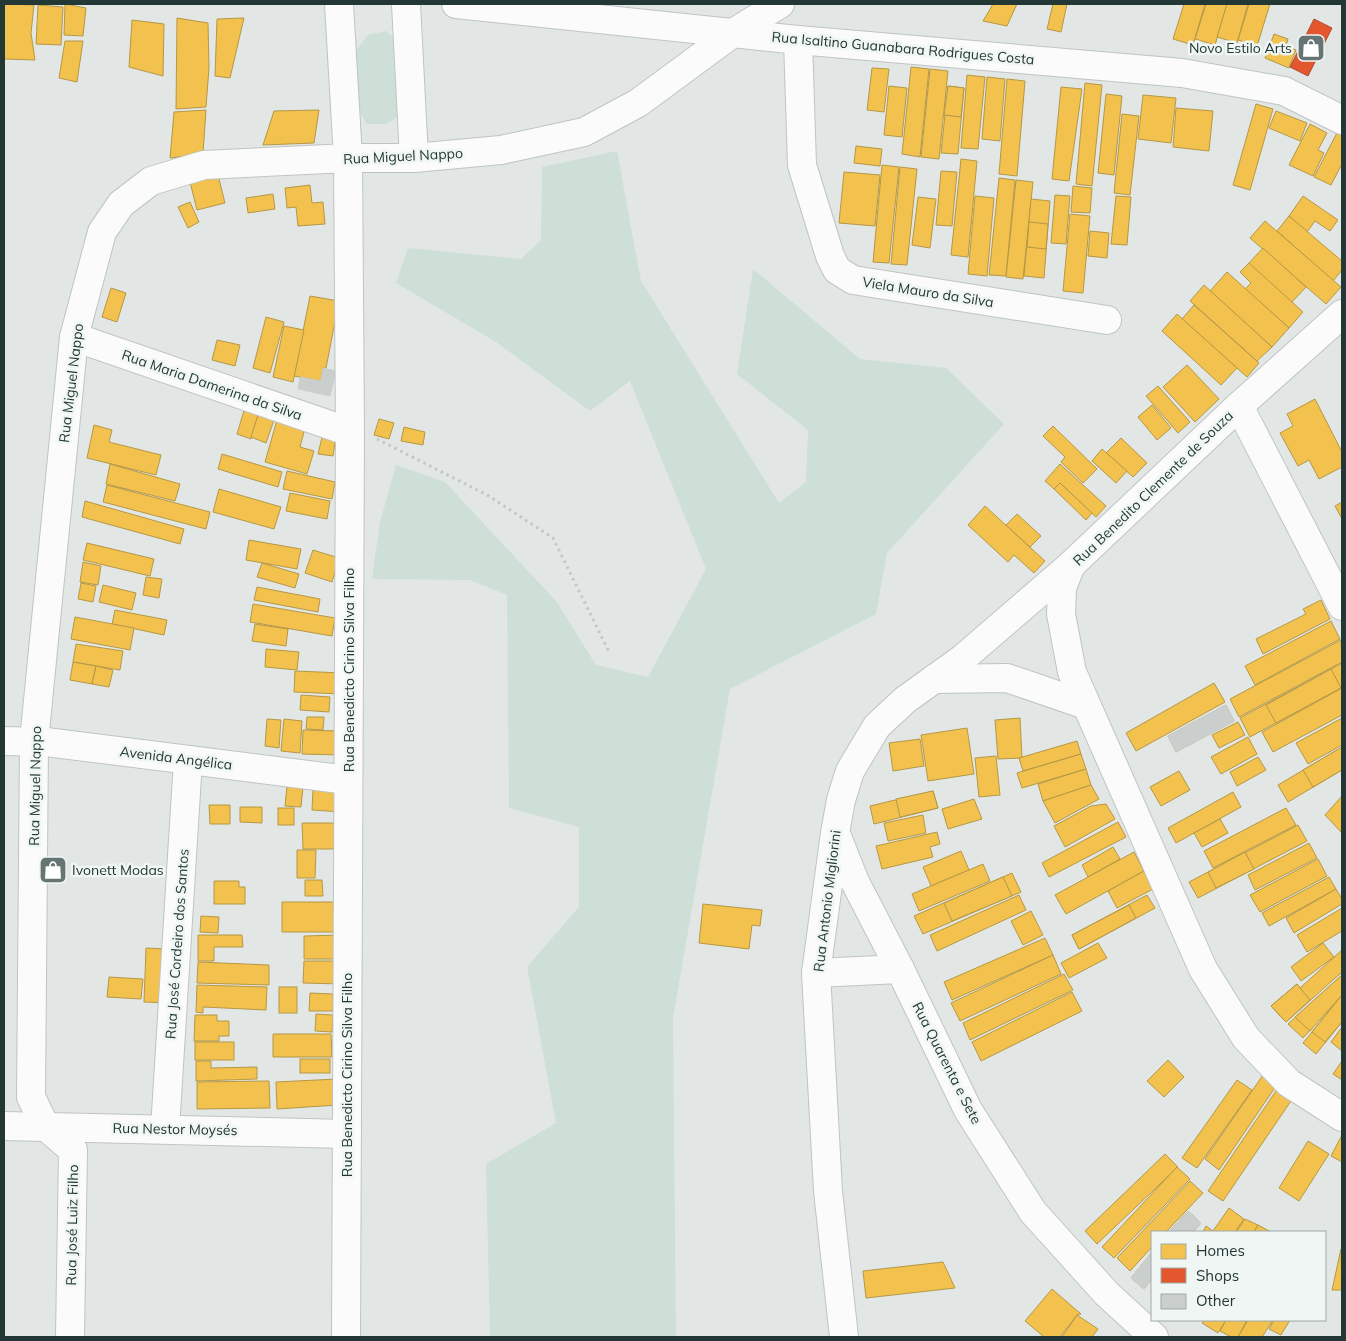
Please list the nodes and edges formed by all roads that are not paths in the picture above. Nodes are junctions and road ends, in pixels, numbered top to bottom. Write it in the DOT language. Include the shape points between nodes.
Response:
graph roads {
  1 [pos="339,4"];
  2 [pos="406,4"];
  3 [pos="456,4"];
  4 [pos="780,4"];
  5 [pos="733,33"];
  6 [pos="798,40"];
  7 [pos="1342,120"];
  8 [pos="348,158"];
  9 [pos="414,158"];
  10 [pos="1342,314"];
  11 [pos="1107,320"];
  12 [pos="74,337"];
  13 [pos="1239,406"];
  14 [pos="350,432"];
  15 [pos="1071,565"];
  16 [pos="1342,606"];
  17 [pos="934,679"];
  18 [pos="1086,705"];
  19 [pos="4,741"];
  20 [pos="34,741"];
  21 [pos="188,760"];
  22 [pos="348,780"];
  23 [pos="835,834"];
  24 [pos="900,969"];
  25 [pos="816,973"];
  26 [pos="1342,1117"];
  27 [pos="4,1126"];
  28 [pos="45,1126"];
  29 [pos="165,1129"];
  30 [pos="347,1134"];
  31 [pos="70,1337"];
  32 [pos="346,1337"];
  33 [pos="844,1337"];
  34 [pos="1154,1337"];
  1 -- 8 [label="street, Rua Benedicto Cirino Silva Filho"];
  2 -- 9 [label="street"];
  3 -- 5 [label="street, Rua Isaltino Guanabara Rodrigues Costa"];
  4 -- 5 [label="street, Rua Miguel Nappo"];
  5 -- 6 [label="street, Rua Isaltino Guanabara Rodrigues Costa"];
  5 -- 9 [label="street, Rua Miguel Nappo" via="638,103 584,132 501,150"];
  6 -- 7 [label="street, Rua Isaltino Guanabara Rodrigues Costa" via="1182,72 1284,91"];
  6 -- 11 [label="street, Viela Mauro da Silva" via="802,165 837,270 853,280"];
  8 -- 9 [label="street, Rua Miguel Nappo"];
  8 -- 12 [label="street, Rua Miguel Nappo" via="204,165 151,181 121,204 102,232"];
  8 -- 14 [label="street, Rua Benedicto Cirino Silva Filho"];
  10 -- 13 [label="street, Rua Benedito Clemente de Souza"];
  12 -- 14 [label="street, Rua Maria Damerina da Silva"];
  12 -- 20 [label="street, Rua Miguel Nappo"];
  13 -- 15 [label="street, Rua Benedito Clemente de Souza"];
  13 -- 16 [label="street"];
  14 -- 22 [label="street, Rua Benedicto Cirino Silva Filho"];
  15 -- 17 [label="street, Rua Antonio Migliorini"];
  15 -- 18 [label="street, Rua Benedito Clemente de Souza" via="1062,588 1060,614 1072,672"];
  17 -- 18 [label="street" via="1007,678"];
  17 -- 23 [label="street, Rua Antonio Migliorini" via="877,726 850,770"];
  18 -- 26 [label="street, Rua Benedito Clemente de Souza" via="1203,969 1246,1038 1289,1083"];
  19 -- 20 [label="street, Avenida Angélica"];
  20 -- 21 [label="street, Avenida Angélica"];
  20 -- 28 [label="street, Rua Miguel Nappo" via="31,1097"];
  21 -- 22 [label="street, Avenida Angélica"];
  21 -- 29 [label="street, Rua José Cordeiro dos Santos"];
  22 -- 30 [label="street, Rua Benedicto Cirino Silva Filho"];
  23 -- 24 [label="street, Rua Quarenta e Sete" via="855,882"];
  23 -- 25 [label="street, Rua Antonio Migliorini"];
  24 -- 25 [label="street"];
  24 -- 34 [label="street, Rua Quarenta e Sete" via="968,1110 1033,1212 1108,1294"];
  25 -- 33 [label="street, Rua Antonio Migliorini" via="828,1191"];
  27 -- 28 [label="street, Rua Nestor Moysés"];
  28 -- 29 [label="street, Rua Nestor Moysés"];
  28 -- 31 [label="street, Rua José Luiz Filho" via="73,1150"];
  29 -- 30 [label="street, Rua Nestor Moysés"];
  30 -- 32 [label="street, Rua Benedicto Cirino Silva Filho"];
}
